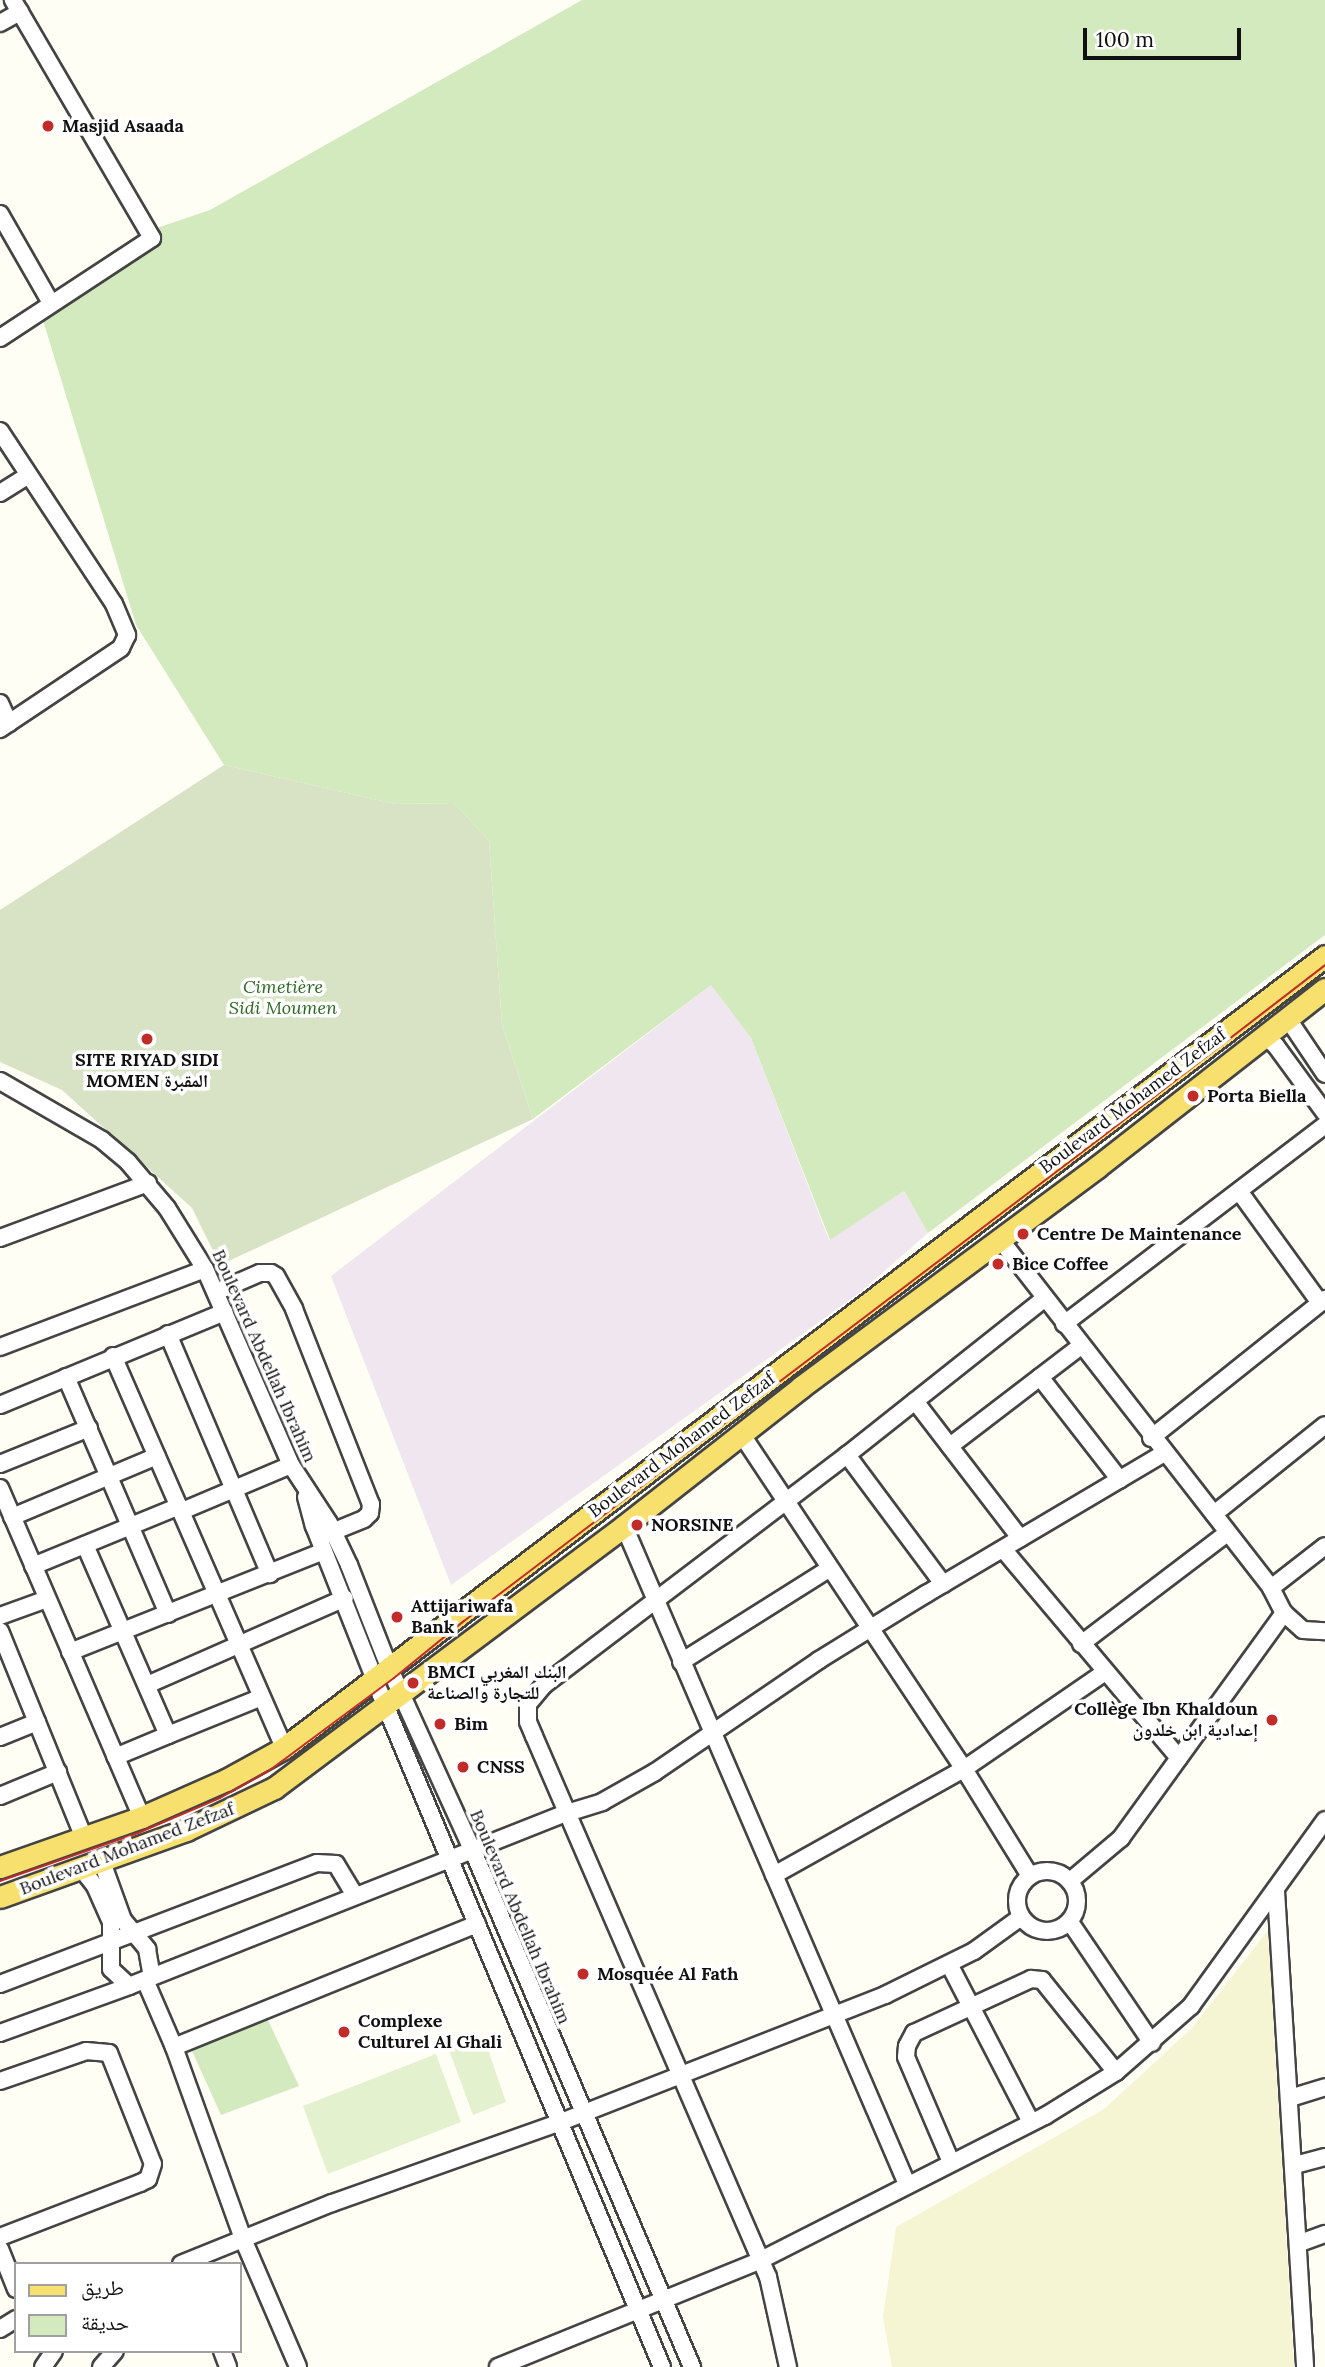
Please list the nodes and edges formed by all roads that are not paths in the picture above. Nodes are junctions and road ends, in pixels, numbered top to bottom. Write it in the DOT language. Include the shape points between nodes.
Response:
graph roads {
  1 [pos="16,6"];
  2 [pos="0,23"];
  3 [pos="0,214"];
  4 [pos="51,303"];
  5 [pos="0,338"];
  6 [pos="0,431"];
  7 [pos="27,476"];
  8 [pos="0,493"];
  9 [pos="0,703"];
  10 [pos="4,726"];
  11 [pos="1325,956"];
  12 [pos="1325,989"];
  13 [pos="1289,1019"];
  14 [pos="1265,1036"];
  15 [pos="1325,1074"];
  16 [pos="0,1082"];
  17 [pos="1325,1113"];
  18 [pos="1325,1125"];
  19 [pos="148,1183"];
  20 [pos="1239,1191"];
  21 [pos="0,1238"];
  22 [pos="999,1238"];
  23 [pos="205,1269"];
  24 [pos="216,1292"];
  25 [pos="1044,1299"];
  26 [pos="1323,1301"];
  27 [pos="225,1312"];
  28 [pos="1064,1324"];
  29 [pos="168,1334"];
  30 [pos="1081,1346"];
  31 [pos="0,1348"];
  32 [pos="113,1356"];
  33 [pos="66,1377"];
  34 [pos="1040,1377"];
  35 [pos="915,1401"];
  36 [pos="0,1405"];
  37 [pos="1325,1425"];
  38 [pos="89,1428"];
  39 [pos="743,1435"];
  40 [pos="1151,1438"];
  41 [pos="950,1446"];
  42 [pos="1164,1454"];
  43 [pos="847,1455"];
  44 [pos="157,1456"];
  45 [pos="0,1464"];
  46 [pos="291,1465"];
  47 [pos="110,1476"];
  48 [pos="1120,1480"];
  49 [pos="0,1488"];
  50 [pos="232,1490"];
  51 [pos="784,1501"];
  52 [pos="180,1509"];
  53 [pos="1214,1514"];
  54 [pos="12,1517"];
  55 [pos="131,1526"];
  56 [pos="624,1526"];
  57 [pos="1227,1533"];
  58 [pos="1020,1538"];
  59 [pos="326,1540"];
  60 [pos="85,1545"];
  61 [pos="1325,1546"];
  62 [pos="1003,1549"];
  63 [pos="33,1566"];
  64 [pos="830,1568"];
  65 [pos="270,1574"];
  66 [pos="943,1584"];
  67 [pos="1271,1588"];
  68 [pos="217,1594"];
  69 [pos="345,1598"];
  70 [pos="47,1599"];
  71 [pos="655,1600"];
  72 [pos="1284,1613"];
  73 [pos="168,1614"];
  74 [pos="0,1616"];
  75 [pos="871,1629"];
  76 [pos="0,1631"];
  77 [pos="1325,1631"];
  78 [pos="122,1632"];
  79 [pos="1081,1644"];
  80 [pos="240,1646"];
  81 [pos="70,1652"];
  82 [pos="681,1662"];
  83 [pos="382,1671"];
  84 [pos="1105,1672"];
  85 [pos="147,1685"];
  86 [pos="262,1697"];
  87 [pos="394,1699"];
  88 [pos="37,1722"];
  89 [pos="711,1732"];
  90 [pos="168,1735"];
  91 [pos="0,1737"];
  92 [pos="284,1748"];
  93 [pos="114,1757"];
  94 [pos="1179,1758"];
  95 [pos="964,1769"];
  96 [pos="58,1772"];
  97 [pos="0,1796"];
  98 [pos="567,1813"];
  99 [pos="142,1817"];
  100 [pos="1325,1820"];
  101 [pos="84,1839"];
  102 [pos="473,1851"];
  103 [pos="449,1861"];
  104 [pos="91,1865"];
  105 [pos="0,1867"];
  106 [pos="774,1875"];
  107 [pos="1030,1876"];
  108 [pos="1070,1881"];
  109 [pos="1276,1891"];
  110 [pos="0,1896"];
  111 [pos="355,1896"];
  112 [pos="1021,1917"];
  113 [pos="1070,1922"];
  114 [pos="477,1924"];
  115 [pos="132,1932"];
  116 [pos="112,1940"];
  117 [pos="948,1964"];
  118 [pos="148,1978"];
  119 [pos="0,1984"];
  120 [pos="129,1986"];
  121 [pos="972,2008"];
  122 [pos="835,2015"];
  123 [pos="0,2033"];
  124 [pos="1152,2043"];
  125 [pos="174,2047"];
  126 [pos="1116,2072"];
  127 [pos="681,2076"];
  128 [pos="0,2081"];
  129 [pos="1325,2087"];
  130 [pos="1290,2098"];
  131 [pos="584,2112"];
  132 [pos="561,2122"];
  133 [pos="1031,2122"];
  134 [pos="1325,2157"];
  135 [pos="951,2162"];
  136 [pos="1295,2165"];
  137 [pos="907,2185"];
  138 [pos="1325,2234"];
  139 [pos="0,2237"];
  140 [pos="243,2239"];
  141 [pos="1300,2243"];
  142 [pos="0,2249"];
  143 [pos="759,2261"];
  144 [pos="186,2262"];
  145 [pos="14,2284"];
  146 [pos="665,2301"];
  147 [pos="639,2312"];
  148 [pos="113,2353"];
  149 [pos="519,2364"];
  150 [pos="101,2367"];
  151 [pos="298,2367"];
  152 [pos="498,2367"];
  153 [pos="662,2367"];
  154 [pos="692,2367"];
  155 [pos="788,2367"];
  156 [pos="1306,2367"];
  1 -- 2 [label="street"];
  1 -- 4 [label="street" via="152,238"];
  3 -- 4 [label="street"];
  4 -- 5 [label="street"];
  6 -- 7 [label="street"];
  7 -- 8 [label="street"];
  7 -- 10 [label="street" via="122,618 127,635 121,648"];
  9 -- 10 [label="street"];
  11 -- 83 [label="main road, Boulevard Mohamed Zefzaf"];
  12 -- 13 [label="main road, Boulevard Mohamed Zefzaf"];
  13 -- 14 [label="main road, Boulevard Mohamed Zefzaf"];
  13 -- 15 [label="street"];
  14 -- 17 [label="street"];
  14 -- 22 [label="main road, Boulevard Mohamed Zefzaf"];
  16 -- 19 [label="street, Boulevard Abdellah Ibrahim" via="102,1140"];
  18 -- 20 [label="street"];
  19 -- 21 [label="street"];
  19 -- 23 [label="street, Boulevard Abdellah Ibrahim"];
  20 -- 26 [label="street"];
  20 -- 28 [label="street"];
  22 -- 25 [label="street"];
  22 -- 39 [label="main road, Boulevard Mohamed Zefzaf"];
  23 -- 24 [label="street, Boulevard Abdellah Ibrahim"];
  23 -- 31 [label="street"];
  24 -- 27 [label="street, Boulevard Abdellah Ibrahim"];
  24 -- 59 [label="street" via="260,1273 271,1273 294,1309 371,1501 370,1513"];
  25 -- 28 [label="street"];
  25 -- 35 [label="street"];
  26 -- 40 [label="street"];
  27 -- 29 [label="street"];
  27 -- 46 [label="street, Boulevard Abdellah Ibrahim"];
  28 -- 30 [label="street"];
  29 -- 32 [label="street"];
  29 -- 50 [label="street"];
  30 -- 34 [label="street"];
  30 -- 40 [label="street"];
  32 -- 33 [label="street"];
  32 -- 44 [label="street"];
  33 -- 36 [label="street"];
  33 -- 38 [label="street"];
  34 -- 41 [label="street"];
  34 -- 48 [label="street"];
  35 -- 41 [label="street"];
  35 -- 43 [label="street"];
  37 -- 53 [label="street"];
  38 -- 45 [label="street"];
  38 -- 47 [label="street"];
  39 -- 51 [label="street"];
  39 -- 56 [label="main road, Boulevard Mohamed Zefzaf"];
  40 -- 42 [label="street"];
  41 -- 58 [label="street"];
  42 -- 48 [label="street"];
  42 -- 53 [label="street"];
  43 -- 51 [label="street"];
  43 -- 66 [label="street"];
  44 -- 47 [label="street"];
  44 -- 52 [label="street"];
  46 -- 50 [label="street"];
  46 -- 59 [label="street, Boulevard Abdellah Ibrahim"];
  47 -- 54 [label="street"];
  47 -- 55 [label="street"];
  48 -- 58 [label="street"];
  49 -- 54 [label="street"];
  50 -- 52 [label="street"];
  50 -- 65 [label="street"];
  51 -- 64 [label="street"];
  51 -- 71 [label="street"];
  52 -- 55 [label="street"];
  52 -- 68 [label="street"];
  53 -- 57 [label="street"];
  54 -- 63 [label="street"];
  55 -- 60 [label="street"];
  55 -- 73 [label="street"];
  56 -- 71 [label="street"];
  56 -- 87 [label="main road, Boulevard Mohamed Zefzaf"];
  57 -- 67 [label="street"];
  57 -- 79 [label="street"];
  58 -- 62 [label="street"];
  59 -- 65 [label="street"];
  59 -- 69 [label="street, Boulevard Abdellah Ibrahim"];
  59 -- 83 [label="street, Boulevard Abdellah Ibrahim"];
  60 -- 63 [label="street"];
  60 -- 78 [label="street"];
  61 -- 67 [label="street"];
  62 -- 66 [label="street"];
  62 -- 79 [label="street"];
  63 -- 70 [label="street"];
  64 -- 75 [label="street"];
  64 -- 82 [label="street"];
  65 -- 68 [label="street"];
  66 -- 75 [label="street"];
  67 -- 72 [label="street"];
  68 -- 73 [label="street"];
  68 -- 80 [label="street"];
  69 -- 80 [label="street"];
  69 -- 83 [label="street, Boulevard Abdellah Ibrahim"];
  70 -- 74 [label="street"];
  70 -- 81 [label="street"];
  71 -- 82 [label="street"];
  71 -- 98 [label="street" via="544,1685 528,1704 528,1721"];
  72 -- 77 [label="street" via="1303,1630"];
  72 -- 94 [label="street"];
  73 -- 78 [label="street"];
  75 -- 89 [label="street"];
  75 -- 95 [label="street"];
  76 -- 88 [label="street"];
  78 -- 81 [label="street"];
  78 -- 85 [label="street"];
  79 -- 84 [label="street"];
  80 -- 85 [label="street"];
  80 -- 86 [label="street"];
  81 -- 93 [label="street"];
  82 -- 89 [label="street"];
  83 -- 87 [label="street, Boulevard Abdellah Ibrahim"];
  83 -- 92 [label="main road, Boulevard Mohamed Zefzaf"];
  84 -- 94 [label="street"];
  84 -- 95 [label="street"];
  85 -- 90 [label="street"];
  86 -- 90 [label="street"];
  86 -- 92 [label="street"];
  87 -- 102 [label="street, Boulevard Abdellah Ibrahim"];
  87 -- 103 [label="street, Boulevard Abdellah Ibrahim"];
  87 -- 104 [label="main road, Boulevard Mohamed Zefzaf" via="256,1798"];
  88 -- 91 [label="street"];
  88 -- 96 [label="street"];
  89 -- 98 [label="street" via="625,1790"];
  89 -- 106 [label="street"];
  90 -- 93 [label="street"];
  92 -- 99 [label="main road, Boulevard Mohamed Zefzaf"];
  93 -- 99 [label="street"];
  94 -- 108 [label="street" via="1121,1838"];
  95 -- 106 [label="street"];
  95 -- 107 [label="street"];
  96 -- 97 [label="street"];
  96 -- 101 [label="street"];
  98 -- 102 [label="street"];
  98 -- 127 [label="street"];
  99 -- 101 [label="main road, Boulevard Mohamed Zefzaf"];
  100 -- 109 [label="street"];
  101 -- 105 [label="main road, Boulevard Mohamed Zefzaf"];
  102 -- 103 [label="street"];
  102 -- 131 [label="street, Boulevard Abdellah Ibrahim"];
  103 -- 111 [label="street"];
  103 -- 114 [label="street, Boulevard Abdellah Ibrahim"];
  104 -- 110 [label="main road, Boulevard Mohamed Zefzaf"];
  104 -- 115 [label="street"];
  104 -- 116 [label="street" via="113,1928"];
  106 -- 122 [label="street"];
  107 -- 108 [label="street" via="1051,1871"];
  107 -- 112 [label="street" via="1017,1895"];
  108 -- 113 [label="street" via="1077,1894 1077,1909"];
  109 -- 124 [label="street" via="1191,2006"];
  109 -- 130 [label="street"];
  111 -- 115 [label="street" via="336,1864 325,1861"];
  111 -- 118 [label="street"];
  112 -- 113 [label="street" via="1044,1932"];
  112 -- 117 [label="street"];
  113 -- 124 [label="street"];
  114 -- 125 [label="street"];
  114 -- 132 [label="street, Boulevard Abdellah Ibrahim"];
  115 -- 116 [label="street"];
  115 -- 118 [label="street" via="147,1949"];
  116 -- 119 [label="street"];
  116 -- 120 [label="street" via="111,1969"];
  117 -- 121 [label="street"];
  117 -- 122 [label="street"];
  118 -- 120 [label="street"];
  118 -- 125 [label="street"];
  120 -- 123 [label="street"];
  121 -- 126 [label="street" via="1031,1979 1042,1980"];
  121 -- 133 [label="street"];
  121 -- 135 [label="street" via="914,2034 906,2046 906,2057"];
  122 -- 127 [label="street"];
  122 -- 137 [label="street"];
  124 -- 126 [label="street"];
  125 -- 140 [label="street"];
  126 -- 133 [label="street"];
  127 -- 131 [label="street"];
  127 -- 143 [label="street"];
  128 -- 139 [label="street" via="86,2051 109,2053 153,2164 148,2179"];
  129 -- 130 [label="street"];
  130 -- 136 [label="street"];
  131 -- 132 [label="street"];
  131 -- 146 [label="street, Boulevard Abdellah Ibrahim"];
  132 -- 140 [label="street"];
  132 -- 147 [label="street, Boulevard Abdellah Ibrahim"];
  133 -- 135 [label="street"];
  134 -- 136 [label="street"];
  135 -- 137 [label="street"];
  136 -- 141 [label="street"];
  137 -- 143 [label="street"];
  138 -- 141 [label="street"];
  140 -- 144 [label="street"];
  140 -- 151 [label="street"];
  141 -- 156 [label="street"];
  142 -- 145 [label="street"];
  143 -- 146 [label="street"];
  143 -- 155 [label="street" via="772,2291"];
  146 -- 147 [label="street"];
  146 -- 154 [label="street, Boulevard Abdellah Ibrahim"];
  147 -- 149 [label="street"];
  147 -- 153 [label="street, Boulevard Abdellah Ibrahim"];
  148 -- 150 [label="street"];
  149 -- 152 [label="street"];
}
